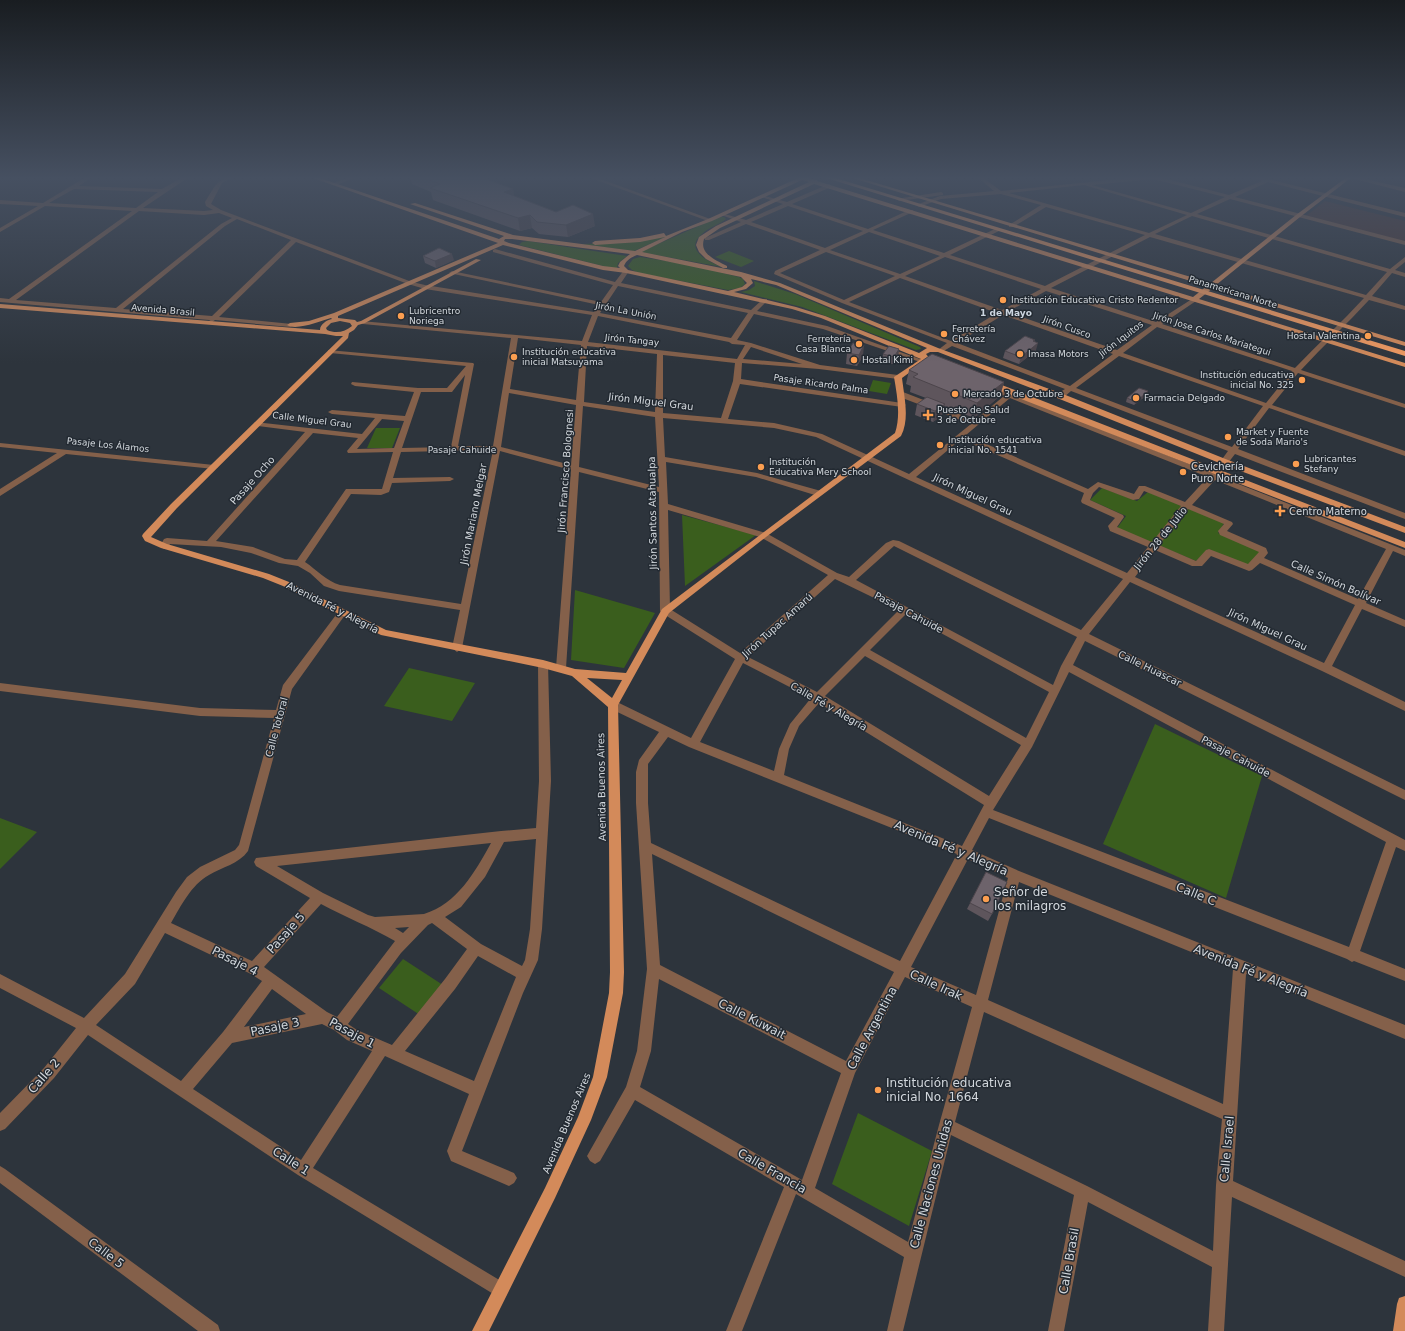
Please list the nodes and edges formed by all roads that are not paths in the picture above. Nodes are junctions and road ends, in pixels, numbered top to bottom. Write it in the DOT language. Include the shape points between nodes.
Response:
graph roads {
  1 [pos="98,239"];
  2 [pos="203,239"];
  3 [pos="287,239"];
  4 [pos="287,239"];
  5 [pos="493,239"];
  6 [pos="518,239"];
  7 [pos="532,239"];
  8 [pos="644,239"];
  9 [pos="664,239"];
  10 [pos="702,239"];
  11 [pos="794,239"];
  12 [pos="850,239"];
  13 [pos="893,239"];
  14 [pos="980,239"];
  15 [pos="997,239"];
  16 [pos="1028,239"];
  17 [pos="1053,239"];
  18 [pos="1141,239"];
  19 [pos="1164,239"];
  20 [pos="1270,239"];
  21 [pos="1275,239"];
  22 [pos="1390,239"];
  23 [pos="547,241"];
  24 [pos="294,242"];
  25 [pos="504,243"];
  26 [pos="1405,243"];
  27 [pos="824,250"];
  28 [pos="495,251"];
  29 [pos="636,253"];
  30 [pos="943,256"];
  31 [pos="1108,256"];
  32 [pos="1405,259"];
  33 [pos="1099,260"];
  34 [pos="1242,261"];
  35 [pos="1087,267"];
  36 [pos="626,271"];
  37 [pos="1391,271"];
  38 [pos="452,273"];
  39 [pos="742,274"];
  40 [pos="1405,275"];
  41 [pos="897,276"];
  42 [pos="410,283"];
  43 [pos="616,284"];
  44 [pos="401,287"];
  45 [pos="425,287"];
  46 [pos="1212,287"];
  47 [pos="1044,289"];
  48 [pos="725,292"];
  49 [pos="1204,292"];
  50 [pos="1368,298"];
  51 [pos="0,300"];
  52 [pos="765,300"];
  53 [pos="1194,300"];
  54 [pos="10,301"];
  55 [pos="844,302"];
  56 [pos="603,304"];
  57 [pos="0,306"];
  58 [pos="1405,308"];
  59 [pos="117,310"];
  60 [pos="753,312"];
  61 [pos="1000,312"];
  62 [pos="596,314"];
  63 [pos="334,319"];
  64 [pos="212,320"];
  65 [pos="363,322"];
  66 [pos="355,324"];
  67 [pos="290,325"];
  68 [pos="1156,325"];
  69 [pos="1343,326"];
  70 [pos="269,328"];
  71 [pos="325,332"];
  72 [pos="346,332"];
  73 [pos="1335,333"];
  74 [pos="515,336"];
  75 [pos="1325,340"];
  76 [pos="732,342"];
  77 [pos="952,343"];
  78 [pos="584,344"];
  79 [pos="748,344"];
  80 [pos="1405,344"];
  81 [pos="330,352"];
  82 [pos="660,352"];
  83 [pos="1118,354"];
  84 [pos="1405,354"];
  85 [pos="935,358"];
  86 [pos="739,361"];
  87 [pos="471,364"];
  88 [pos="1405,365"];
  89 [pos="819,367"];
  90 [pos="1296,371"];
  91 [pos="898,377"];
  92 [pos="737,381"];
  93 [pos="982,382"];
  94 [pos="355,384"];
  95 [pos="1071,388"];
  96 [pos="418,390"];
  97 [pos="506,390"];
  98 [pos="900,394"];
  99 [pos="1011,394"];
  100 [pos="1060,396"];
  101 [pos="581,403"];
  102 [pos="902,405"];
  103 [pos="1405,406"];
  104 [pos="1266,407"];
  105 [pos="332,412"];
  106 [pos="659,416"];
  107 [pos="380,417"];
  108 [pos="408,419"];
  109 [pos="724,421"];
  110 [pos="976,423"];
  111 [pos="258,424"];
  112 [pos="311,430"];
  113 [pos="363,436"];
  114 [pos="961,436"];
  115 [pos="0,445"];
  116 [pos="497,448"];
  117 [pos="454,449"];
  118 [pos="1233,450"];
  119 [pos="66,451"];
  120 [pos="397,451"];
  121 [pos="1405,454"];
  122 [pos="867,458"];
  123 [pos="662,459"];
  124 [pos="1225,462"];
  125 [pos="214,467"];
  126 [pos="576,468"];
  127 [pos="1215,474"];
  128 [pos="911,477"];
  129 [pos="450,479"];
  130 [pos="388,481"];
  131 [pos="664,491"];
  132 [pos="1089,492"];
  133 [pos="0,493"];
  134 [pos="818,493"];
  135 [pos="1187,505"];
  136 [pos="664,506"];
  137 [pos="1405,516"];
  138 [pos="1405,530"];
  139 [pos="763,535"];
  140 [pos="209,544"];
  141 [pos="1405,545"];
  142 [pos="164,546"];
  143 [pos="1154,546"];
  144 [pos="1391,547"];
  145 [pos="1405,553"];
  146 [pos="1259,559"];
  147 [pos="300,563"];
  148 [pos="834,575"];
  149 [pos="1128,578"];
  150 [pos="850,581"];
  151 [pos="1361,605"];
  152 [pos="465,608"];
  153 [pos="905,609"];
  154 [pos="665,610"];
  155 [pos="342,613"];
  156 [pos="1405,624"];
  157 [pos="1083,634"];
  158 [pos="457,648"];
  159 [pos="864,651"];
  160 [pos="741,658"];
  161 [pos="543,664"];
  162 [pos="1066,666"];
  163 [pos="561,668"];
  164 [pos="1326,668"];
  165 [pos="575,672"];
  166 [pos="629,677"];
  167 [pos="0,687"];
  168 [pos="1054,690"];
  169 [pos="818,697"];
  170 [pos="613,705"];
  171 [pos="1405,707"];
  172 [pos="280,714"];
  173 [pos="665,732"];
  174 [pos="693,744"];
  175 [pos="1028,744"];
  176 [pos="778,777"];
  177 [pos="1405,795"];
  178 [pos="989,808"];
  179 [pos="542,833"];
  180 [pos="501,836"];
  181 [pos="1392,840"];
  182 [pos="646,846"];
  183 [pos="1405,846"];
  184 [pos="965,852"];
  185 [pos="239,854"];
  186 [pos="1015,875"];
  187 [pos="319,897"];
  188 [pos="429,918"];
  189 [pos="376,923"];
  190 [pos="163,926"];
  191 [pos="404,940"];
  192 [pos="476,948"];
  193 [pos="1352,956"];
  194 [pos="1240,967"];
  195 [pos="254,968"];
  196 [pos="654,969"];
  197 [pos="904,970"];
  198 [pos="525,974"];
  199 [pos="1405,975"];
  200 [pos="0,981"];
  201 [pos="270,981"];
  202 [pos="981,1005"];
  203 [pos="322,1017"];
  204 [pos="339,1025"];
  205 [pos="86,1026"];
  206 [pos="1405,1032"];
  207 [pos="228,1037"];
  208 [pos="388,1051"];
  209 [pos="849,1070"];
  210 [pos="183,1090"];
  211 [pos="478,1090"];
  212 [pos="632,1090"];
  213 [pos="1231,1115"];
  214 [pos="0,1124"];
  215 [pos="946,1125"];
  216 [pos="595,1156"];
  217 [pos="304,1170"];
  218 [pos="0,1174"];
  219 [pos="509,1178"];
  220 [pos="1224,1185"];
  221 [pos="799,1186"];
  222 [pos="1082,1191"];
  223 [pos="912,1253"];
  224 [pos="1220,1263"];
  225 [pos="1405,1269"];
  226 [pos="500,1290"];
  227 [pos="1405,1304"];
  228 [pos="212,1331"];
  229 [pos="480,1331"];
  230 [pos="734,1331"];
  231 [pos="895,1331"];
  232 [pos="1056,1331"];
  233 [pos="1216,1331"];
  234 [pos="1401,1331"];
  1 -- 54 [label="street"];
  2 -- 59 [label="street"];
  3 -- 24 [label="street"];
  4 -- 24 [label="street"];
  5 -- 25 [label="main road"];
  6 -- 25 [label="main road" via="517,242"];
  7 -- 23 [label="main road"];
  8 -- 23 [label="main road" via="618,242"];
  9 -- 29 [label="main road"];
  10 -- 39 [label="main road" via="699,245 701,251 720,265"];
  11 -- 27 [label="street, Jirón Cusco"];
  12 -- 27 [label="street"];
  13 -- 30 [label="street, Jirón Jose Carlos Mariategui"];
  14 -- 30 [label="street"];
  15 -- 35 [label="main road"];
  16 -- 33 [label="highway, Panamericana Norte"];
  17 -- 31 [label="main road"];
  18 -- 31 [label="street"];
  19 -- 34 [label="street"];
  20 -- 34 [label="main road"];
  21 -- 37 [label="street"];
  22 -- 26 [label="street"];
  23 -- 29 [label="main road"];
  24 -- 42 [label="street, Jirón La Unión"];
  24 -- 44 [label="street"];
  24 -- 64 [label="street"];
  25 -- 28 [label="main road"];
  25 -- 36 [label="main road" via="603,268"];
  25 -- 42 [label="main road"];
  27 -- 41 [label="street, Jirón Cusco"];
  27 -- 55 [label="street" via="777,272 780,276"];
  28 -- 38 [label="main road"];
  28 -- 43 [label="street"];
  29 -- 36 [label="main road" via="622,262 621,266"];
  29 -- 39 [label="main road"];
  30 -- 41 [label="street"];
  30 -- 47 [label="street, Jirón Jose Carlos Mariategui"];
  31 -- 33 [label="street"];
  31 -- 46 [label="main road"];
  32 -- 37 [label="street, Jirón 28 de Julio"];
  33 -- 35 [label="street"];
  33 -- 49 [label="highway, Panamericana Norte"];
  34 -- 46 [label="main road"];
  34 -- 50 [label="street"];
  35 -- 47 [label="street"];
  35 -- 53 [label="main road"];
  36 -- 43 [label="street, Jirón Francisco Bolognesi"];
  36 -- 48 [label="main road"];
  37 -- 40 [label="street"];
  37 -- 50 [label="street, Jirón 28 de Julio"];
  38 -- 45 [label="main road"];
  38 -- 56 [label="street"];
  39 -- 48 [label="main road" via="749,280 748,286"];
  39 -- 85 [label="main road" via="778,284"];
  41 -- 55 [label="street"];
  41 -- 61 [label="street, Jirón Cusco"];
  42 -- 44 [label="main road"];
  42 -- 45 [label="street, Jirón La Unión"];
  43 -- 56 [label="street, Jirón Francisco Bolognesi"];
  43 -- 60 [label="street"];
  44 -- 63 [label="main road"];
  45 -- 62 [label="street, Jirón La Unión"];
  45 -- 65 [label="main road"];
  46 -- 49 [label="main road"];
  46 -- 69 [label="main road"];
  47 -- 61 [label="street"];
  47 -- 68 [label="street, Jirón Jose Carlos Mariategui"];
  48 -- 52 [label="main road"];
  49 -- 53 [label="main road"];
  49 -- 73 [label="highway, Panamericana Norte"];
  50 -- 58 [label="street"];
  50 -- 69 [label="street, Jirón 28 de Julio"];
  51 -- 54 [label="street"];
  52 -- 60 [label="street"];
  52 -- 85 [label="main road" via="823,317"];
  53 -- 68 [label="street, Jirón Iquitos"];
  53 -- 75 [label="main road"];
  54 -- 59 [label="street"];
  55 -- 77 [label="street"];
  56 -- 62 [label="street, Jirón Francisco Bolognesi"];
  57 -- 64 [label="main road, Avenida Brasil"];
  59 -- 64 [label="street"];
  60 -- 76 [label="street"];
  60 -- 85 [label="street" via="825,327"];
  61 -- 77 [label="street"];
  61 -- 83 [label="street, Jirón Cusco"];
  62 -- 76 [label="street, Jirón La Unión"];
  62 -- 78 [label="street, Jirón Francisco Bolognesi"];
  63 -- 66 [label="main road" via="353,321"];
  63 -- 67 [label="main road"];
  63 -- 71 [label="main road" via="323,328"];
  64 -- 67 [label="street"];
  64 -- 70 [label="main road, Avenida Brasil"];
  65 -- 66 [label="main road"];
  65 -- 74 [label="street, Jirón Tangay"];
  66 -- 72 [label="main road" via="354,328"];
  67 -- 70 [label="main road"];
  68 -- 83 [label="street, Jirón Iquitos"];
  68 -- 90 [label="street, Jirón Jose Carlos Mariategui"];
  69 -- 73 [label="street, Jirón 28 de Julio"];
  69 -- 80 [label="main road"];
  70 -- 71 [label="main road, Avenida Brasil"];
  71 -- 72 [label="main road, Avenida Brasil"];
  72 -- 81 [label="main road" via="346,337"];
  73 -- 75 [label="street, Jirón 28 de Julio"];
  73 -- 84 [label="highway, Panamericana Norte"];
  74 -- 78 [label="street, Jirón Tangay"];
  74 -- 97 [label="street, Jirón Mariano Melgar"];
  75 -- 88 [label="main road"];
  75 -- 90 [label="street, Jirón 28 de Julio"];
  76 -- 79 [label="street, Jirón La Unión"];
  77 -- 85 [label="street"];
  77 -- 95 [label="street"];
  78 -- 82 [label="street, Jirón Tangay"];
  78 -- 101 [label="street, Jirón Francisco Bolognesi"];
  79 -- 86 [label="street"];
  79 -- 89 [label="street, Jirón La Unión"];
  81 -- 87 [label="street"];
  81 -- 111 [label="main road"];
  82 -- 86 [label="street, Jirón Tangay"];
  82 -- 106 [label="street, Jirón Santos Atahualpa"];
  83 -- 95 [label="street, Jirón Iquitos"];
  83 -- 104 [label="street, Jirón Cusco"];
  85 -- 91 [label="main road"];
  85 -- 100 [label="main road"];
  86 -- 89 [label="street, Jirón Tangay"];
  86 -- 92 [label="street"];
  87 -- 96 [label="street" via="449,390"];
  87 -- 117 [label="street"];
  89 -- 91 [label="street, Jirón Tangay"];
  90 -- 103 [label="street, Jirón Jose Carlos Mariategui"];
  90 -- 104 [label="street, Jirón 28 de Julio"];
  91 -- 98 [label="main road"];
  92 -- 102 [label="street, Pasaje Ricardo Palma"];
  92 -- 109 [label="street"];
  93 -- 99 [label="street"];
  94 -- 96 [label="street"];
  95 -- 100 [label="street, Jirón Iquitos"];
  95 -- 118 [label="street"];
  96 -- 108 [label="street"];
  97 -- 101 [label="street, Jirón Miguel Grau"];
  97 -- 116 [label="street, Jirón Mariano Melgar"];
  98 -- 102 [label="main road"];
  98 -- 110 [label="street"];
  99 -- 110 [label="street"];
  99 -- 127 [label="street"];
  100 -- 124 [label="main road"];
  101 -- 106 [label="street, Jirón Miguel Grau"];
  101 -- 126 [label="street, Jirón Francisco Bolognesi"];
  102 -- 122 [label="main road" via="898,434"];
  104 -- 118 [label="street, Jirón 28 de Julio"];
  104 -- 121 [label="street, Jirón Cusco"];
  105 -- 107 [label="street"];
  106 -- 109 [label="street, Jirón Miguel Grau"];
  106 -- 123 [label="street, Jirón Santos Atahualpa"];
  107 -- 108 [label="street"];
  107 -- 113 [label="street"];
  108 -- 120 [label="street"];
  109 -- 122 [label="street, Jirón Miguel Grau" via="813,433"];
  110 -- 114 [label="street"];
  111 -- 112 [label="street, Calle Miguel Grau"];
  111 -- 125 [label="main road"];
  112 -- 113 [label="street, Calle Miguel Grau"];
  112 -- 140 [label="street, Pasaje Ocho"];
  113 -- 120 [label="street, Pasaje Cahuide" via="352,451"];
  114 -- 128 [label="street"];
  114 -- 132 [label="street"];
  115 -- 119 [label="street, Pasaje Los Álamos"];
  116 -- 117 [label="street, Pasaje Cahuide"];
  116 -- 126 [label="street, Pasaje Cahuide"];
  116 -- 152 [label="street, Jirón Mariano Melgar"];
  117 -- 120 [label="street, Pasaje Cahuide"];
  118 -- 124 [label="street, Jirón 28 de Julio"];
  118 -- 137 [label="street"];
  119 -- 125 [label="street, Pasaje Los Álamos"];
  119 -- 133 [label="street"];
  120 -- 130 [label="street"];
  122 -- 128 [label="street, Jirón Miguel Grau"];
  122 -- 134 [label="main road"];
  123 -- 131 [label="street, Jirón Santos Atahualpa"];
  123 -- 134 [label="street" via="757,475"];
  124 -- 127 [label="street, Jirón 28 de Julio"];
  124 -- 138 [label="main road"];
  125 -- 142 [label="main road, Avenida Fé y Alegría" via="146,536 148,540"];
  126 -- 131 [label="street, Pasaje Cahuide"];
  126 -- 163 [label="street, Jirón Francisco Bolognesi"];
  127 -- 135 [label="street, Jirón 28 de Julio"];
  127 -- 141 [label="main road"];
  127 -- 144 [label="street"];
  128 -- 149 [label="street, Jirón Miguel Grau"];
  129 -- 130 [label="street"];
  130 -- 147 [label="street" via="386,490 382,492 349,491"];
  131 -- 136 [label="street, Jirón Santos Atahualpa"];
  132 -- 135 [label="street" via="1098,484 1136,497 1142,488 1145,488"];
  132 -- 143 [label="street" via="1085,501 1120,517 1112,526 1113,529"];
  134 -- 139 [label="main road"];
  135 -- 143 [label="street, Jirón 28 de Julio"];
  135 -- 146 [label="street" via="1228,523 1222,532 1263,550 1264,553"];
  136 -- 139 [label="street, Pasaje Cahuide"];
  136 -- 154 [label="street, Jirón Santos Atahualpa"];
  139 -- 148 [label="street, Pasaje Cahuide"];
  139 -- 154 [label="main road"];
  140 -- 142 [label="street" via="167,541"];
  140 -- 147 [label="street" via="252,550"];
  142 -- 155 [label="main road, Avenida Fé y Alegría" via="266,576"];
  143 -- 146 [label="street" via="1195,564 1200,564 1209,552 1246,568 1251,567"];
  143 -- 149 [label="street, Jirón 28 de Julio"];
  144 -- 145 [label="street"];
  144 -- 151 [label="street"];
  146 -- 151 [label="street, Calle Simón Bolívar"];
  147 -- 152 [label="street" via="327,584 339,588"];
  148 -- 150 [label="street, Pasaje Cahuide"];
  148 -- 160 [label="street, Jirón Tupac Amarú"];
  149 -- 157 [label="street, Jirón 28 de Julio"];
  149 -- 164 [label="street, Jirón Miguel Grau"];
  150 -- 153 [label="street, Pasaje Cahuide"];
  150 -- 157 [label="street, Calle Huascar" via="889,545 899,544"];
  151 -- 156 [label="street, Calle Simón Bolívar"];
  151 -- 164 [label="street"];
  152 -- 158 [label="street, Jirón Mariano Melgar"];
  153 -- 159 [label="street"];
  153 -- 168 [label="street, Pasaje Cahuide"];
  154 -- 160 [label="street, Calle Fé y Alegría"];
  154 -- 166 [label="main road"];
  155 -- 158 [label="main road, Avenida Fé y Alegría" via="384,633"];
  155 -- 172 [label="street, Calle Totoral" via="287,688"];
  157 -- 162 [label="street, Jirón 28 de Julio"];
  157 -- 177 [label="street, Calle Huascar"];
  158 -- 161 [label="main road, Avenida Fé y Alegría"];
  159 -- 169 [label="street"];
  159 -- 175 [label="street"];
  160 -- 169 [label="street, Calle Fé y Alegría"];
  160 -- 174 [label="street, Jirón Tupac Amarú"];
  161 -- 163 [label="main road, Avenida Fé y Alegría"];
  161 -- 179 [label="street" via="545,781"];
  162 -- 168 [label="street, Jirón 28 de Julio"];
  162 -- 181 [label="street, Pasaje Cahuide"];
  163 -- 165 [label="main road, Avenida Fé y Alegría"];
  164 -- 171 [label="street, Jirón Miguel Grau"];
  165 -- 166 [label="main road, Avenida Fé y Alegría"];
  165 -- 170 [label="main road, Avenida Fé y Alegría"];
  166 -- 170 [label="main road"];
  167 -- 172 [label="street" via="200,712"];
  168 -- 175 [label="street, Jirón 28 de Julio"];
  169 -- 176 [label="street" via="795,724 784,749"];
  169 -- 178 [label="street, Calle Fé y Alegría"];
  170 -- 173 [label="street, Avenida Fé y Alegría"];
  170 -- 226 [label="main road, Avenida Buenos Aires" via="616,993 600,1077 584,1120 550,1193"];
  172 -- 185 [label="street, Calle Totoral" via="244,847"];
  173 -- 174 [label="street, Avenida Fé y Alegría"];
  173 -- 182 [label="street" via="643,763 642,796"];
  174 -- 176 [label="street, Avenida Fé y Alegría"];
  175 -- 178 [label="street, Jirón 28 de Julio"];
  176 -- 184 [label="street, Avenida Fé y Alegría"];
  178 -- 184 [label="street, Jirón 28 de Julio"];
  178 -- 193 [label="street, Calle C"];
  179 -- 180 [label="street"];
  179 -- 198 [label="street" via="536,929 531,960"];
  180 -- 187 [label="street" via="260,862"];
  180 -- 188 [label="street" via="481,873 457,903"];
  181 -- 183 [label="street, Pasaje Cahuide"];
  181 -- 193 [label="street"];
  182 -- 196 [label="street"];
  182 -- 197 [label="street, Calle Irak"];
  184 -- 186 [label="street, Avenida Fé y Alegría"];
  184 -- 197 [label="street, Calle Argentina"];
  185 -- 190 [label="street, Calle 2" via="204,871 191,881"];
  186 -- 194 [label="street, Avenida Fé y Alegría"];
  186 -- 202 [label="street, Calle Naciones Unidas"];
  187 -- 189 [label="street" via="366,921"];
  187 -- 195 [label="street, Pasaje 5"];
  188 -- 189 [label="street"];
  188 -- 191 [label="street"];
  188 -- 192 [label="street"];
  189 -- 191 [label="street"];
  190 -- 195 [label="street, Pasaje 4"];
  190 -- 205 [label="street, Calle 2" via="130,979"];
  191 -- 204 [label="street"];
  192 -- 198 [label="street"];
  192 -- 208 [label="street" via="450,984"];
  193 -- 199 [label="street, Calle C"];
  194 -- 206 [label="street, Avenida Fé y Alegría"];
  194 -- 213 [label="street, Calle Israel"];
  195 -- 201 [label="street, Pasaje 4"];
  196 -- 209 [label="street, Calle Kuwait"];
  196 -- 212 [label="street" via="644,1051"];
  197 -- 202 [label="street, Calle Irak"];
  197 -- 209 [label="street, Calle Argentina"];
  198 -- 211 [label="street"];
  200 -- 205 [label="street, Calle 1"];
  201 -- 203 [label="street, Pasaje 4"];
  201 -- 207 [label="street"];
  202 -- 213 [label="street, Calle Irak"];
  202 -- 215 [label="street, Calle Naciones Unidas"];
  203 -- 204 [label="street, Pasaje 1"];
  203 -- 207 [label="street, Pasaje 3"];
  204 -- 208 [label="street, Pasaje 1" via="352,1035"];
  205 -- 210 [label="street, Calle 1"];
  205 -- 214 [label="street, Calle 2" via="49,1073"];
  207 -- 210 [label="street"];
  208 -- 211 [label="street, Pasaje 1"];
  208 -- 217 [label="street"];
  209 -- 221 [label="street, Calle Argentina"];
  210 -- 217 [label="street, Calle 1"];
  211 -- 219 [label="street" via="454,1151 456,1156"];
  212 -- 216 [label="street"];
  212 -- 221 [label="street, Calle Francia"];
  213 -- 220 [label="street, Calle Israel"];
  215 -- 222 [label="street"];
  215 -- 223 [label="street, Calle Naciones Unidas"];
  217 -- 226 [label="street, Calle 1"];
  218 -- 228 [label="street, Calle 5"];
  220 -- 224 [label="street, Calle Israel"];
  220 -- 225 [label="street"];
  221 -- 223 [label="street, Calle Francia"];
  221 -- 230 [label="street, Calle Argentina"];
  222 -- 224 [label="street"];
  222 -- 232 [label="street, Calle Brasil"];
  223 -- 231 [label="street, Calle Naciones Unidas"];
  224 -- 233 [label="street, Calle Israel"];
  226 -- 229 [label="main road, Avenida Buenos Aires"];
  227 -- 234 [label="main road"];
}
